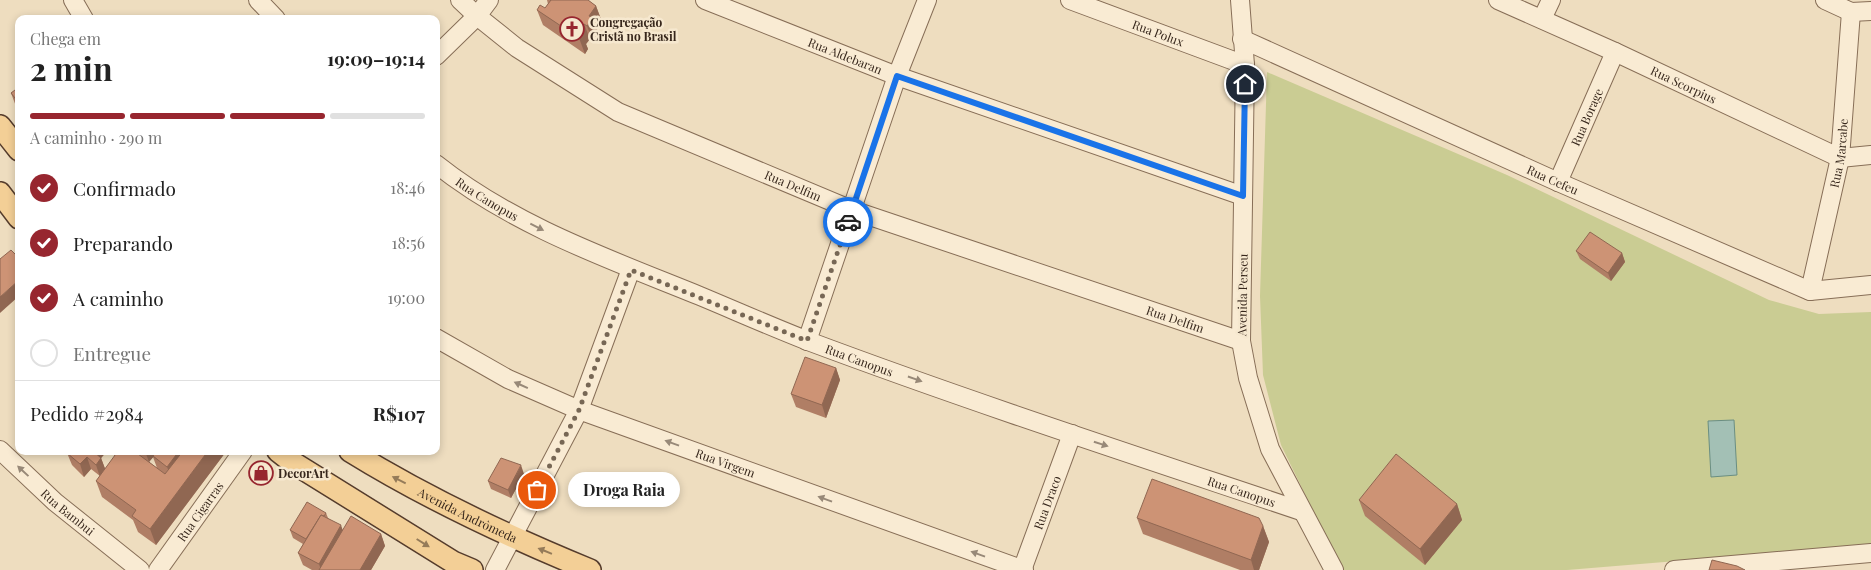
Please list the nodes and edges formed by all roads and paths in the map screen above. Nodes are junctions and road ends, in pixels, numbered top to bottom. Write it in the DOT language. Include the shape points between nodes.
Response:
graph roads {
  1 [pos="73,0"];
  2 [pos="258,0"];
  3 [pos="460,0"];
  4 [pos="489,0"];
  5 [pos="705,0"];
  6 [pos="927,0"];
  7 [pos="1070,0"];
  8 [pos="1240,0"];
  9 [pos="1498,0"];
  10 [pos="1551,0"];
  11 [pos="1825,0"];
  12 [pos="1865,0"];
  13 [pos="1871,11"];
  14 [pos="1851,12"];
  15 [pos="82,15"];
  16 [pos="272,15"];
  17 [pos="476,16"];
  18 [pos="1542,19"];
  19 [pos="1242,39"];
  20 [pos="440,52"];
  21 [pos="1615,52"];
  22 [pos="1245,65"];
  23 [pos="897,76"];
  24 [pos="0,126"];
  25 [pos="15,145"];
  26 [pos="1871,155"];
  27 [pos="1840,158"];
  28 [pos="440,167"];
  29 [pos="1558,182"];
  30 [pos="0,193"];
  31 [pos="1243,196"];
  32 [pos="852,210"];
  33 [pos="15,213"];
  34 [pos="631,270"];
  35 [pos="1871,285"];
  36 [pos="1810,291"];
  37 [pos="440,340"];
  38 [pos="807,341"];
  39 [pos="1241,341"];
  40 [pos="579,410"];
  41 [pos="1072,434"];
  42 [pos="0,450"];
  43 [pos="240,455"];
  44 [pos="283,455"];
  45 [pos="356,455"];
  46 [pos="1302,511"];
  47 [pos="512,538"];
  48 [pos="1871,553"];
  49 [pos="1843,556"];
  50 [pos="1871,565"];
  51 [pos="140,570"];
  52 [pos="158,570"];
  53 [pos="472,570"];
  54 [pos="495,570"];
  55 [pos="590,570"];
  56 [pos="1023,570"];
  57 [pos="1334,570"];
  58 [pos="1674,570"];
  1 -- 15 [label="street"];
  2 -- 16 [label="street"];
  3 -- 17 [label="street, Rua Delfim"];
  4 -- 17 [label="street"];
  5 -- 23 [label="street, Rua Aldebaran"];
  6 -- 23 [label="street"];
  7 -- 22 [label="street, Rua Polux"];
  8 -- 19 [label="street, Avenida Perseu"];
  9 -- 18 [label="street, Rua Scorpius"];
  10 -- 18 [label="street"];
  11 -- 14 [label="street"];
  12 -- 14 [label="street"];
  13 -- 14 [label="street"];
  14 -- 27 [label="street, Rua Marcabe"];
  17 -- 20 [label="street"];
  17 -- 32 [label="street, Rua Delfim" via="517,48 618,112"];
  18 -- 21 [label="street, Rua Scorpius"];
  19 -- 22 [label="street, Avenida Perseu"];
  19 -- 29 [label="street, Rua Cefeu"];
  21 -- 27 [label="street, Rua Scorpius"];
  21 -- 29 [label="street, Rua Borage"];
  22 -- 31 [label="street, Avenida Perseu"];
  23 -- 31 [label="street, Rua Aldebaran"];
  23 -- 32 [label="street"];
  24 -- 25 [label="main road"];
  26 -- 27 [label="street"];
  27 -- 36 [label="street, Rua Marcabe"];
  28 -- 34 [label="street, Rua Canopus, one-way" via="513,215"];
  29 -- 36 [label="street, Rua Cefeu"];
  30 -- 33 [label="main road"];
  31 -- 39 [label="street, Avenida Perseu"];
  32 -- 38 [label="street"];
  32 -- 39 [label="street, Rua Delfim"];
  34 -- 38 [label="street, Rua Canopus"];
  34 -- 40 [label="street"];
  35 -- 36 [label="street, Rua Cefeu"];
  40 -- 37 [label="street, Rua Virgem, one-way" via="508,379"];
  38 -- 41 [label="street, Rua Canopus, one-way"];
  39 -- 46 [label="street, Avenida Perseu" via="1248,378 1270,449"];
  40 -- 47 [label="street"];
  56 -- 40 [label="street, Rua Virgem, one-way"];
  41 -- 46 [label="street, Rua Canopus, one-way"];
  41 -- 56 [label="street, Rua Draco"];
  51 -- 42 [label="street, Rua Bambui, one-way" via="55,502"];
  43 -- 52 [label="street, Rua Cigarras"];
  44 -- 53 [label="main road, one-way" via="453,562"];
  47 -- 45 [label="main road, Avenida Andrômeda, one-way" via="389,476"];
  46 -- 57 [label="street, Avenida Perseu"];
  47 -- 54 [label="street"];
  55 -- 47 [label="main road, Avenida Andrômeda, one-way"];
  48 -- 49 [label="street"];
  49 -- 50 [label="street"];
  49 -- 58 [label="street"];
}
